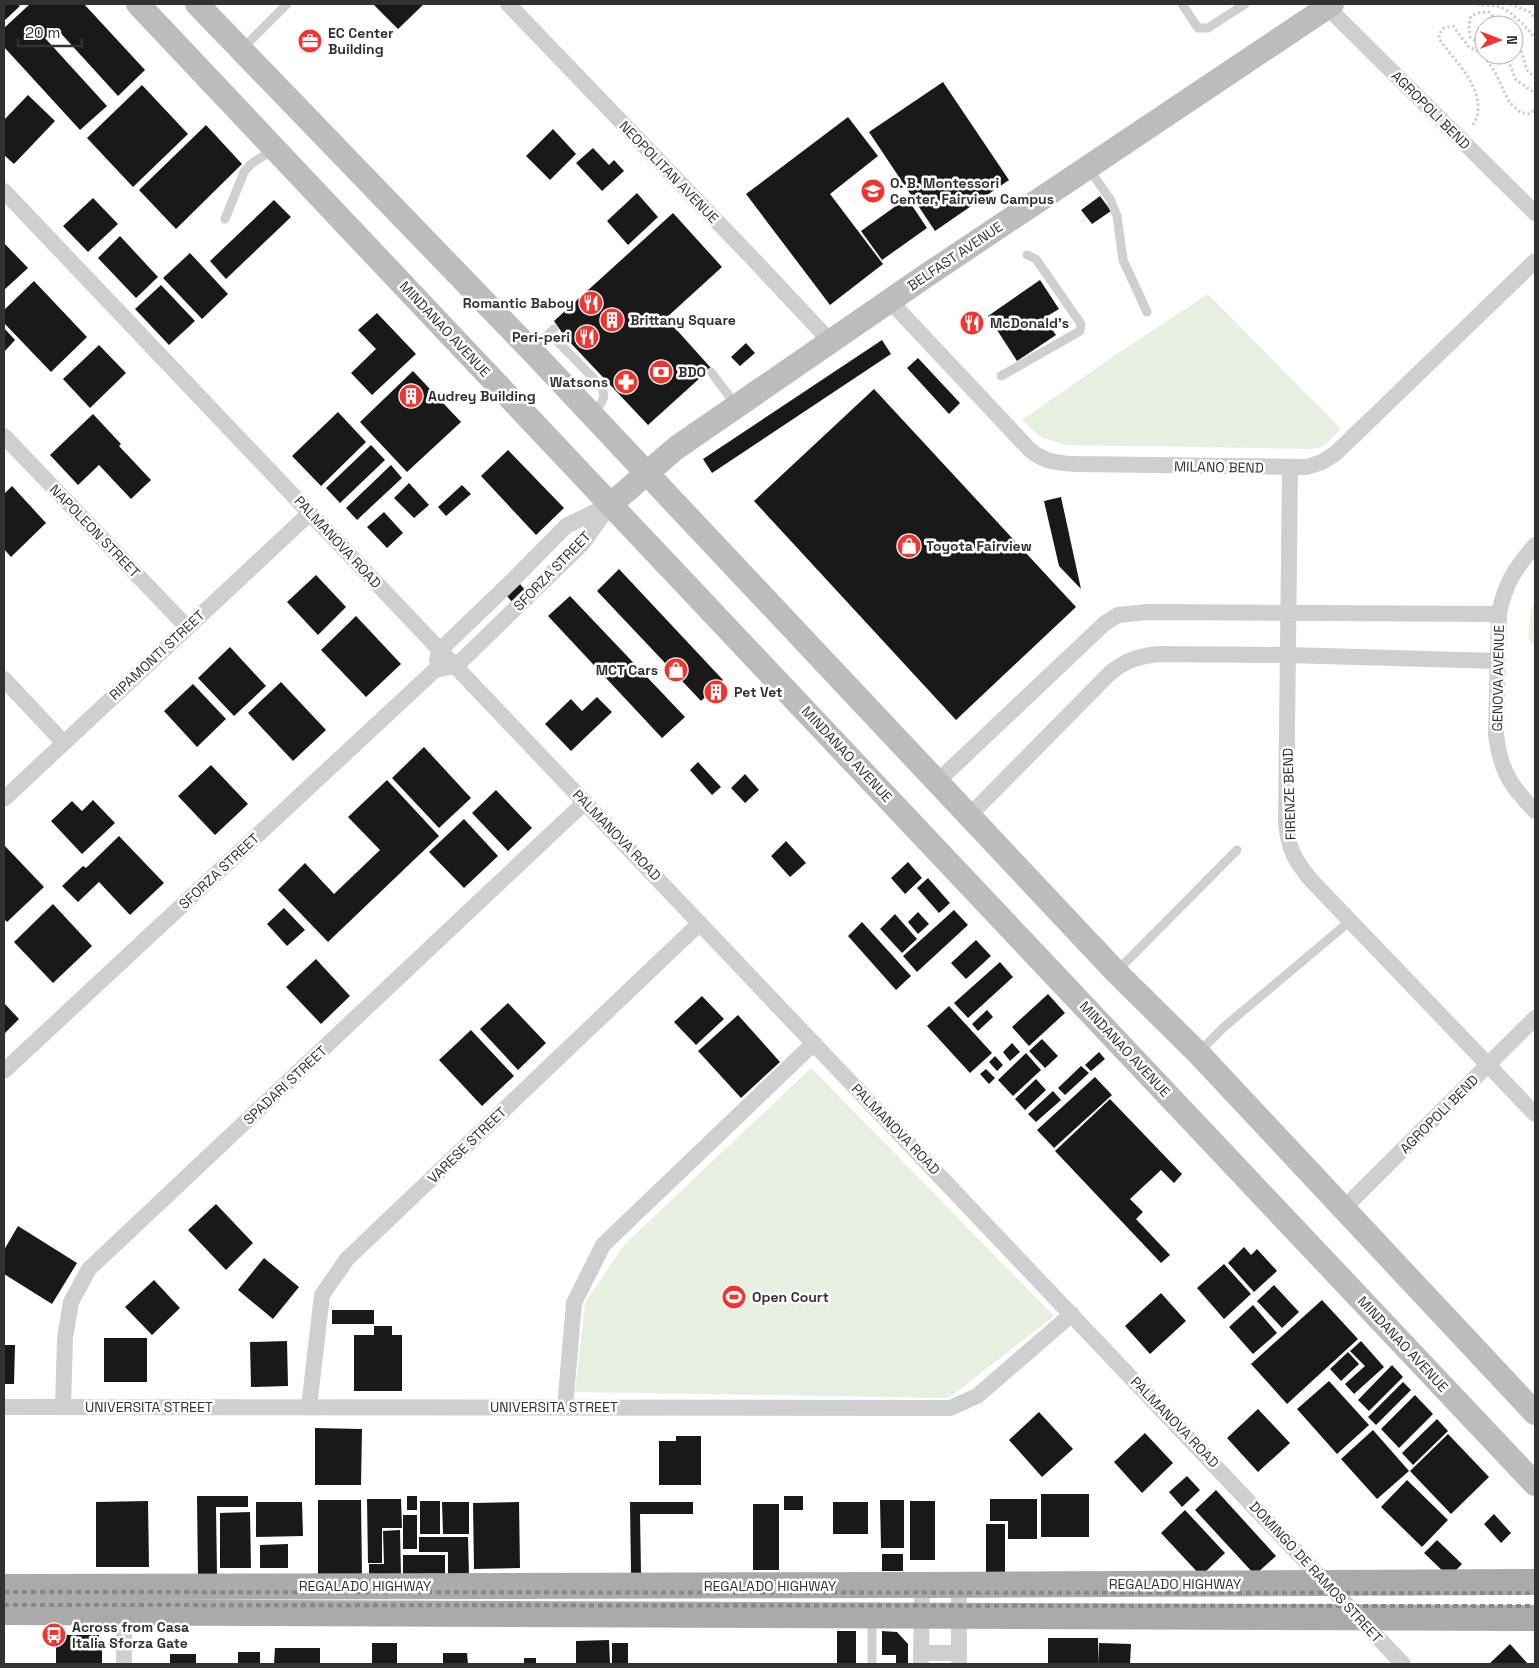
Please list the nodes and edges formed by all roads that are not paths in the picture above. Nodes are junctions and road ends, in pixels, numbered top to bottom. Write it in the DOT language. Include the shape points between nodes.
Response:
graph roads {
  1 [pos="138,4"];
  2 [pos="287,4"];
  3 [pos="508,4"];
  4 [pos="1182,4"];
  5 [pos="1245,4"];
  6 [pos="205,7"];
  7 [pos="1324,7"];
  8 [pos="241,50"];
  9 [pos="275,149"];
  10 [pos="1088,168"];
  11 [pos="4,191"];
  12 [pos="1535,213"];
  13 [pos="225,219"];
  14 [pos="1027,255"];
  15 [pos="1535,262"];
  16 [pos="890,301"];
  17 [pos="1147,312"];
  18 [pos="830,342"];
  19 [pos="531,350"];
  20 [pos="710,372"];
  21 [pos="1001,376"];
  22 [pos="736,406"];
  23 [pos="592,415"];
  24 [pos="4,436"];
  25 [pos="1290,468"];
  26 [pos="646,473"];
  27 [pos="610,504"];
  28 [pos="310,513"];
  29 [pos="1535,544"];
  30 [pos="1288,613"];
  31 [pos="1498,614"];
  32 [pos="187,627"];
  33 [pos="440,650"];
  34 [pos="1288,655"];
  35 [pos="1498,661"];
  36 [pos="456,666"];
  37 [pos="435,670"];
  38 [pos="4,680"];
  39 [pos="64,743"];
  40 [pos="938,781"];
  41 [pos="4,799"];
  42 [pos="585,802"];
  43 [pos="1535,811"];
  44 [pos="970,815"];
  45 [pos="1237,850"];
  46 [pos="1350,921"];
  47 [pos="700,923"];
  48 [pos="1116,972"];
  49 [pos="1535,1018"];
  50 [pos="814,1043"];
  51 [pos="1198,1053"];
  52 [pos="1488,1065"];
  53 [pos="4,1071"];
  54 [pos="1535,1114"];
  55 [pos="1343,1209"];
  56 [pos="1072,1314"];
  57 [pos="4,1407"];
  58 [pos="63,1407"];
  59 [pos="309,1407"];
  60 [pos="565,1407"];
  61 [pos="1535,1413"];
  62 [pos="1229,1480"];
  63 [pos="1535,1484"];
  64 [pos="1535,1582"];
  65 [pos="1327,1583"];
  66 [pos="922,1585"];
  67 [pos="959,1585"];
  68 [pos="4,1587"];
  69 [pos="138,1602"];
  70 [pos="4,1612"];
  71 [pos="872,1616"];
  72 [pos="921,1616"];
  73 [pos="959,1616"];
  74 [pos="1358,1616"];
  75 [pos="1535,1618"];
  76 [pos="959,1658"];
  77 [pos="921,1659"];
  78 [pos="124,1664"];
  79 [pos="872,1664"];
  80 [pos="1403,1664"];
  1 -- 9 [label="main road, MINDANAO AVENUE"];
  2 -- 8 [label="lane"];
  3 -- 18 [label="street, NEOPOLITAN AVENUE"];
  4 -- 5 [label="lane" via="1198,28 1208,28"];
  6 -- 8 [label="main road"];
  7 -- 10 [label="main road, BELFAST AVENUE"];
  7 -- 12 [label="street, AGROPOLI BEND"];
  8 -- 19 [label="main road"];
  9 -- 13 [label="lane" via="244,172"];
  9 -- 27 [label="main road, MINDANAO AVENUE"];
  10 -- 16 [label="main road, BELFAST AVENUE"];
  10 -- 17 [label="lane" via="1110,199 1117,216 1123,260"];
  11 -- 28 [label="street, PALMANOVA ROAD"];
  14 -- 21 [label="lane" via="1036,259 1081,324 1080,331"];
  15 -- 25 [label="street, MILANO BEND" via="1336,453 1307,467"];
  16 -- 18 [label="main road, BELFAST AVENUE"];
  16 -- 25 [label="street, MILANO BEND" via="1030,450 1048,461"];
  18 -- 22 [label="main road, BELFAST AVENUE"];
  19 -- 23 [label="main road"];
  19 -- 23 [label="lane" via="552,331 604,392 603,400"];
  20 -- 22 [label="lane"];
  22 -- 26 [label="main road, BELFAST AVENUE"];
  23 -- 26 [label="main road"];
  24 -- 32 [label="street, NAPOLEON STREET"];
  25 -- 30 [label="street, FIRENZE BEND"];
  26 -- 27 [label="main road, BELFAST AVENUE"];
  26 -- 40 [label="main road"];
  27 -- 33 [label="street, SFORZA STREET" via="566,526"];
  27 -- 36 [label="street, SFORZA STREET" via="582,544"];
  27 -- 63 [label="main road, MINDANAO AVENUE"];
  28 -- 32 [label="street, RIPAMONTI STREET"];
  28 -- 33 [label="street, PALMANOVA ROAD"];
  29 -- 31 [label="street, GENOVA AVENUE" via="1510,577"];
  30 -- 31 [label="street"];
  30 -- 34 [label="street, FIRENZE BEND"];
  30 -- 40 [label="street" via="1146,612 1118,615 1104,623"];
  31 -- 35 [label="street, GENOVA AVENUE"];
  32 -- 39 [label="street, RIPAMONTI STREET"];
  33 -- 36 [label="street, PALMANOVA ROAD"];
  33 -- 37 [label="street"];
  34 -- 35 [label="street"];
  34 -- 44 [label="street" via="1156,654 1138,656 1122,664"];
  34 -- 46 [label="street, FIRENZE BEND" via="1288,838 1291,853"];
  35 -- 43 [label="street, GENOVA AVENUE" via="1496,735 1499,754 1516,791"];
  36 -- 37 [label="street"];
  36 -- 42 [label="street, PALMANOVA ROAD"];
  37 -- 53 [label="street, SFORZA STREET"];
  38 -- 39 [label="street"];
  39 -- 41 [label="street, RIPAMONTI STREET"];
  40 -- 44 [label="main road"];
  42 -- 47 [label="street, PALMANOVA ROAD"];
  42 -- 58 [label="street, SPADARI STREET" via="89,1270 71,1302 65,1338"];
  44 -- 48 [label="main road"];
  45 -- 48 [label="lane"];
  46 -- 51 [label="lane" via="1224,1027"];
  46 -- 52 [label="street, FIRENZE BEND"];
  47 -- 50 [label="street, PALMANOVA ROAD"];
  47 -- 59 [label="street, VARESE STREET" via="348,1259 322,1295"];
  48 -- 51 [label="main road"];
  49 -- 52 [label="street, AGROPOLI BEND"];
  50 -- 56 [label="street, PALMANOVA ROAD"];
  50 -- 60 [label="street" via="603,1245 574,1303"];
  51 -- 55 [label="main road"];
  52 -- 54 [label="street, FIRENZE BEND"];
  52 -- 55 [label="street, AGROPOLI BEND"];
  55 -- 61 [label="main road"];
  56 -- 60 [label="street, UNIVERSITA STREET" via="977,1396 950,1408"];
  56 -- 62 [label="street, PALMANOVA ROAD"];
  57 -- 58 [label="street, UNIVERSITA STREET"];
  58 -- 59 [label="street, UNIVERSITA STREET"];
  59 -- 60 [label="street, UNIVERSITA STREET"];
  62 -- 65 [label="street, DOMINGO DE RAMOS STREET"];
  64 -- 65 [label="main road, REGALADO HIGHWAY"];
  65 -- 67 [label="main road, REGALADO HIGHWAY"];
  65 -- 74 [label="street, DOMINGO DE RAMOS STREET"];
  66 -- 67 [label="main road, REGALADO HIGHWAY"];
  66 -- 69 [label="main road, REGALADO HIGHWAY"];
  66 -- 72 [label="street"];
  67 -- 73 [label="street"];
  68 -- 69 [label="main road, REGALADO HIGHWAY"];
  69 -- 70 [label="main road, REGALADO HIGHWAY"];
  69 -- 71 [label="main road, REGALADO HIGHWAY"];
  69 -- 78 [label="street"];
  71 -- 72 [label="main road, REGALADO HIGHWAY"];
  71 -- 79 [label="lane"];
  72 -- 73 [label="main road, REGALADO HIGHWAY"];
  72 -- 77 [label="street"];
  73 -- 74 [label="main road, REGALADO HIGHWAY"];
  73 -- 76 [label="street"];
  74 -- 75 [label="main road, REGALADO HIGHWAY"];
  74 -- 80 [label="street, DOMINGO DE RAMOS STREET"];
  76 -- 77 [label="street"];
}
